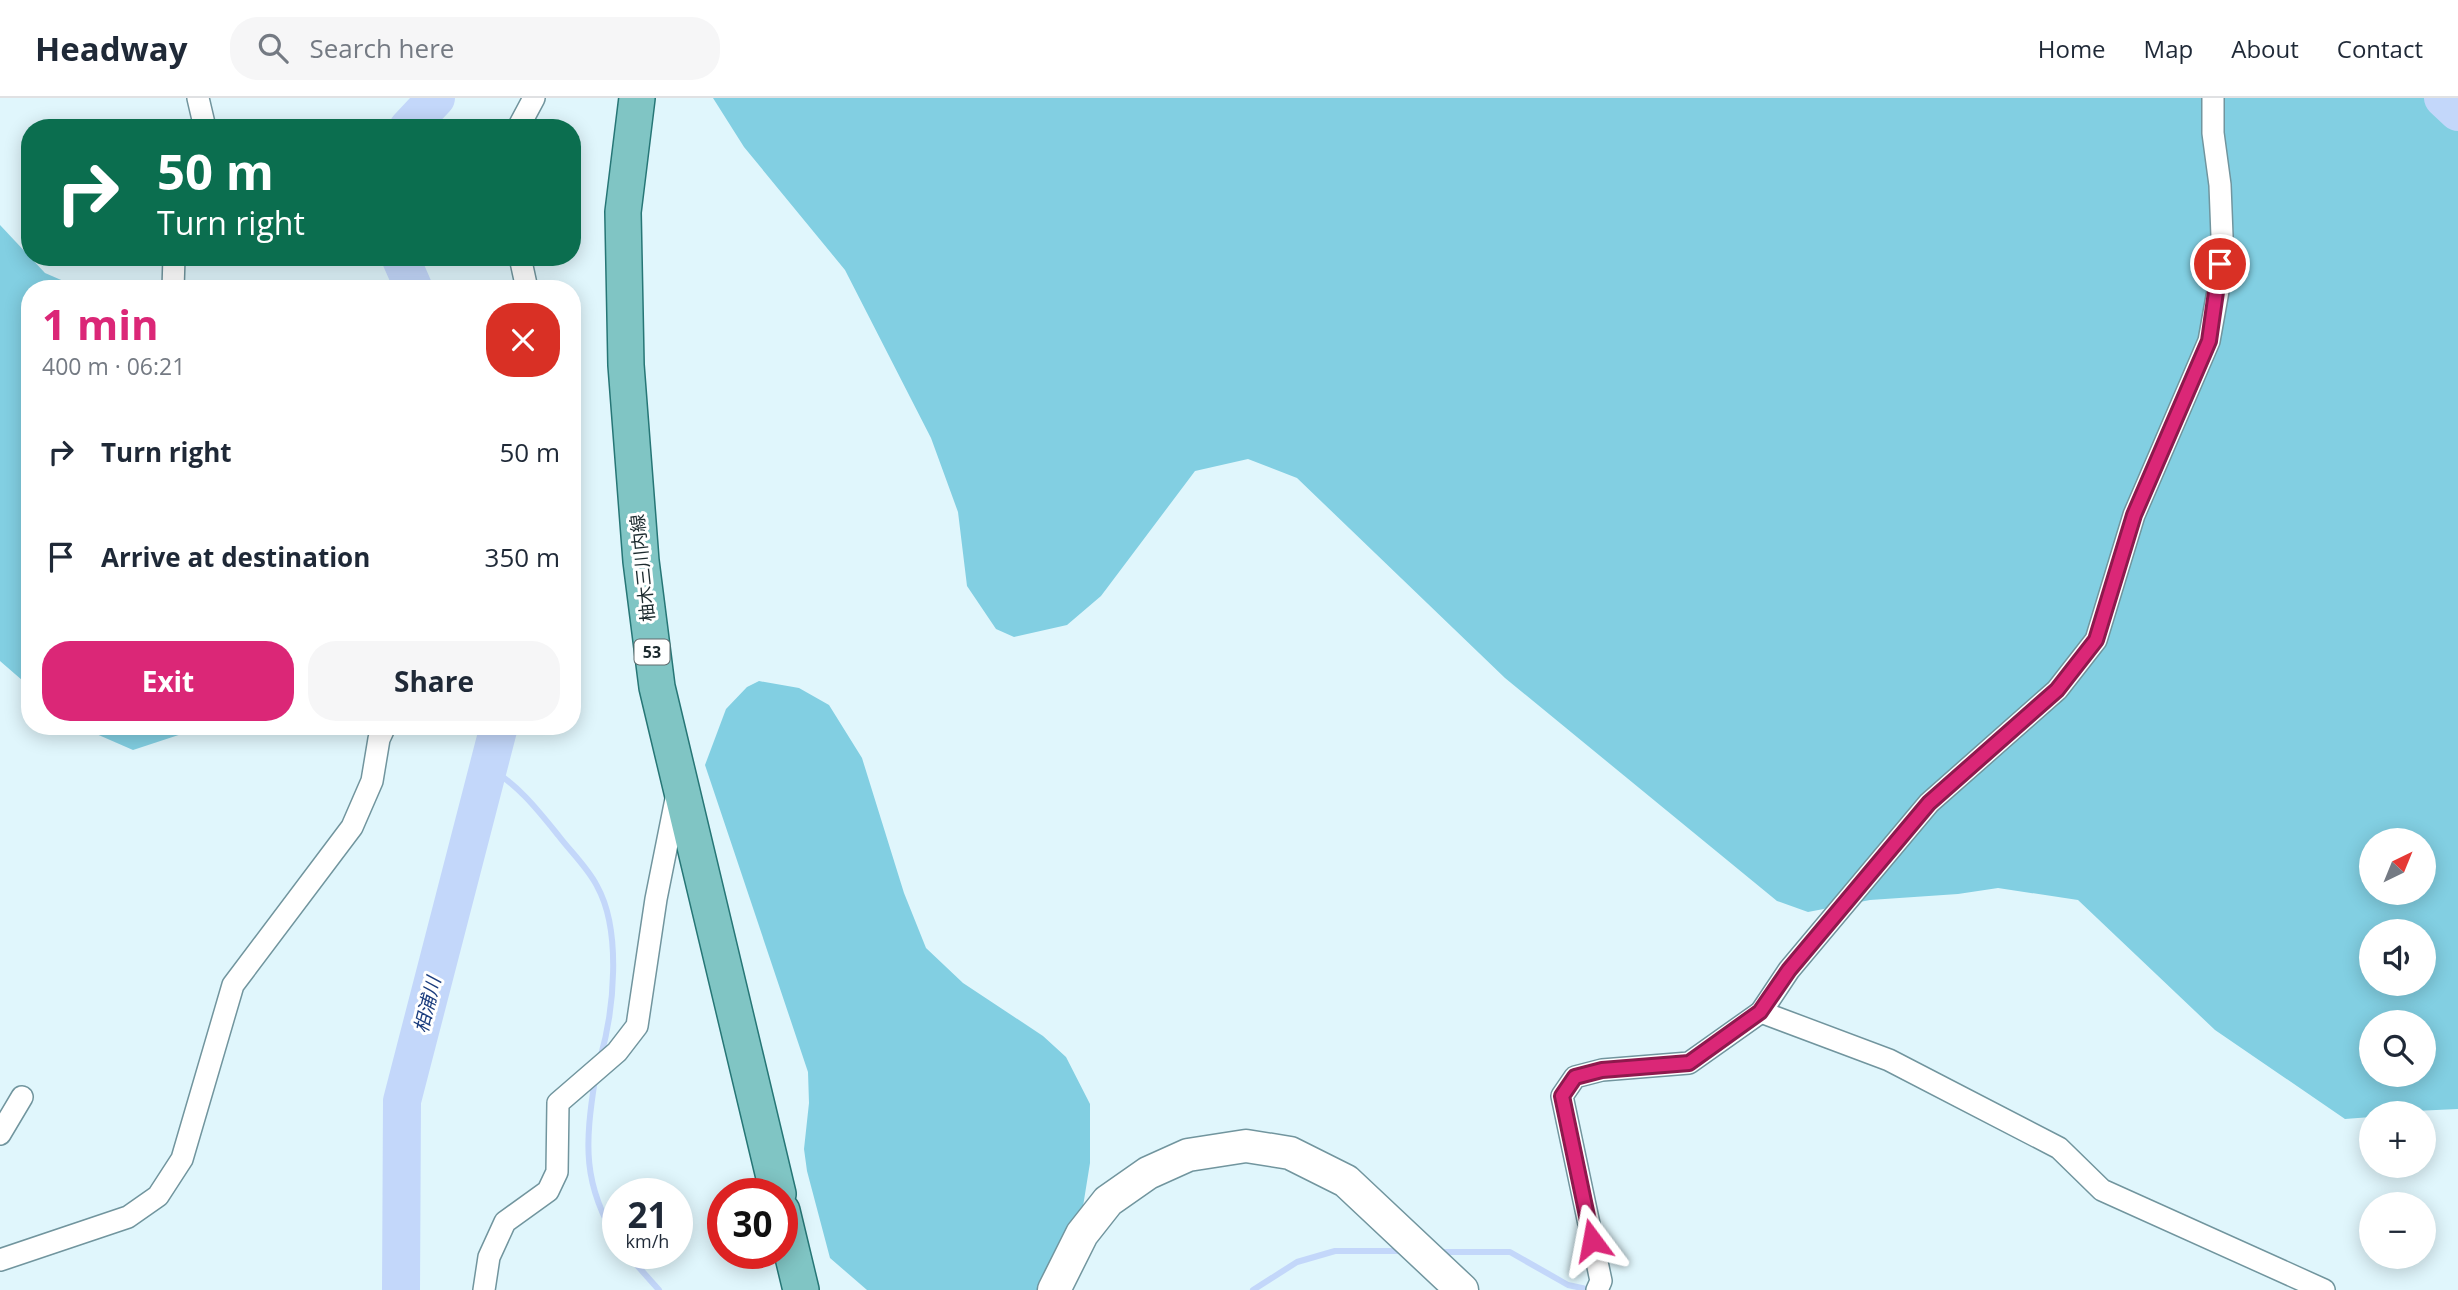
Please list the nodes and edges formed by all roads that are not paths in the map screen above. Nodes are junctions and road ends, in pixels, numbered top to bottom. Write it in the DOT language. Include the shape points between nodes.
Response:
graph roads {
  1 [pos="198,98"];
  2 [pos="534,98"];
  3 [pos="637,98"];
  4 [pos="2214,98"];
  5 [pos="203,119"];
  6 [pos="523,119"];
  7 [pos="378,735"];
  8 [pos="680,782"];
  9 [pos="1760,1012"];
  10 [pos="22,1097"];
  11 [pos="0,1134"];
  12 [pos="774,1178"];
  13 [pos="0,1260"];
  14 [pos="796,1269"];
  15 [pos="484,1290"];
  16 [pos="801,1290"];
  17 [pos="1054,1290"];
  18 [pos="1462,1290"];
  19 [pos="1598,1290"];
  20 [pos="2324,1290"];
  1 -- 5 [label="street"];
  2 -- 6 [label="street"];
  3 -- 8 [label="main road, 柚木三川内線 / 53" via="624,212 626,365 641,561 657,687"];
  4 -- 9 [label="street" via="2222,236 2209,341 2134,515 2096,640 2057,690 1929,803 1789,970"];
  7 -- 13 [label="street" via="372,781 352,828 233,985 182,1159 158,1196 128,1217"];
  8 -- 12 [label="main road, 柚木三川内線 / 53"];
  8 -- 15 [label="street" via="637,1026 617,1052 558,1103 557,1172 548,1191 505,1222 489,1257"];
  9 -- 19 [label="street" via="1689,1063 1602,1070 1575,1077 1562,1096 1601,1281"];
  9 -- 20 [label="street" via="1889,1060 2059,1149 2102,1191"];
  10 -- 11 [label="street"];
  14 -- 16 [label="main road"];
  17 -- 18 [label="street" via="1082,1234 1108,1201 1148,1173 1188,1155 1246,1146 1290,1153 1346,1181"];
}
